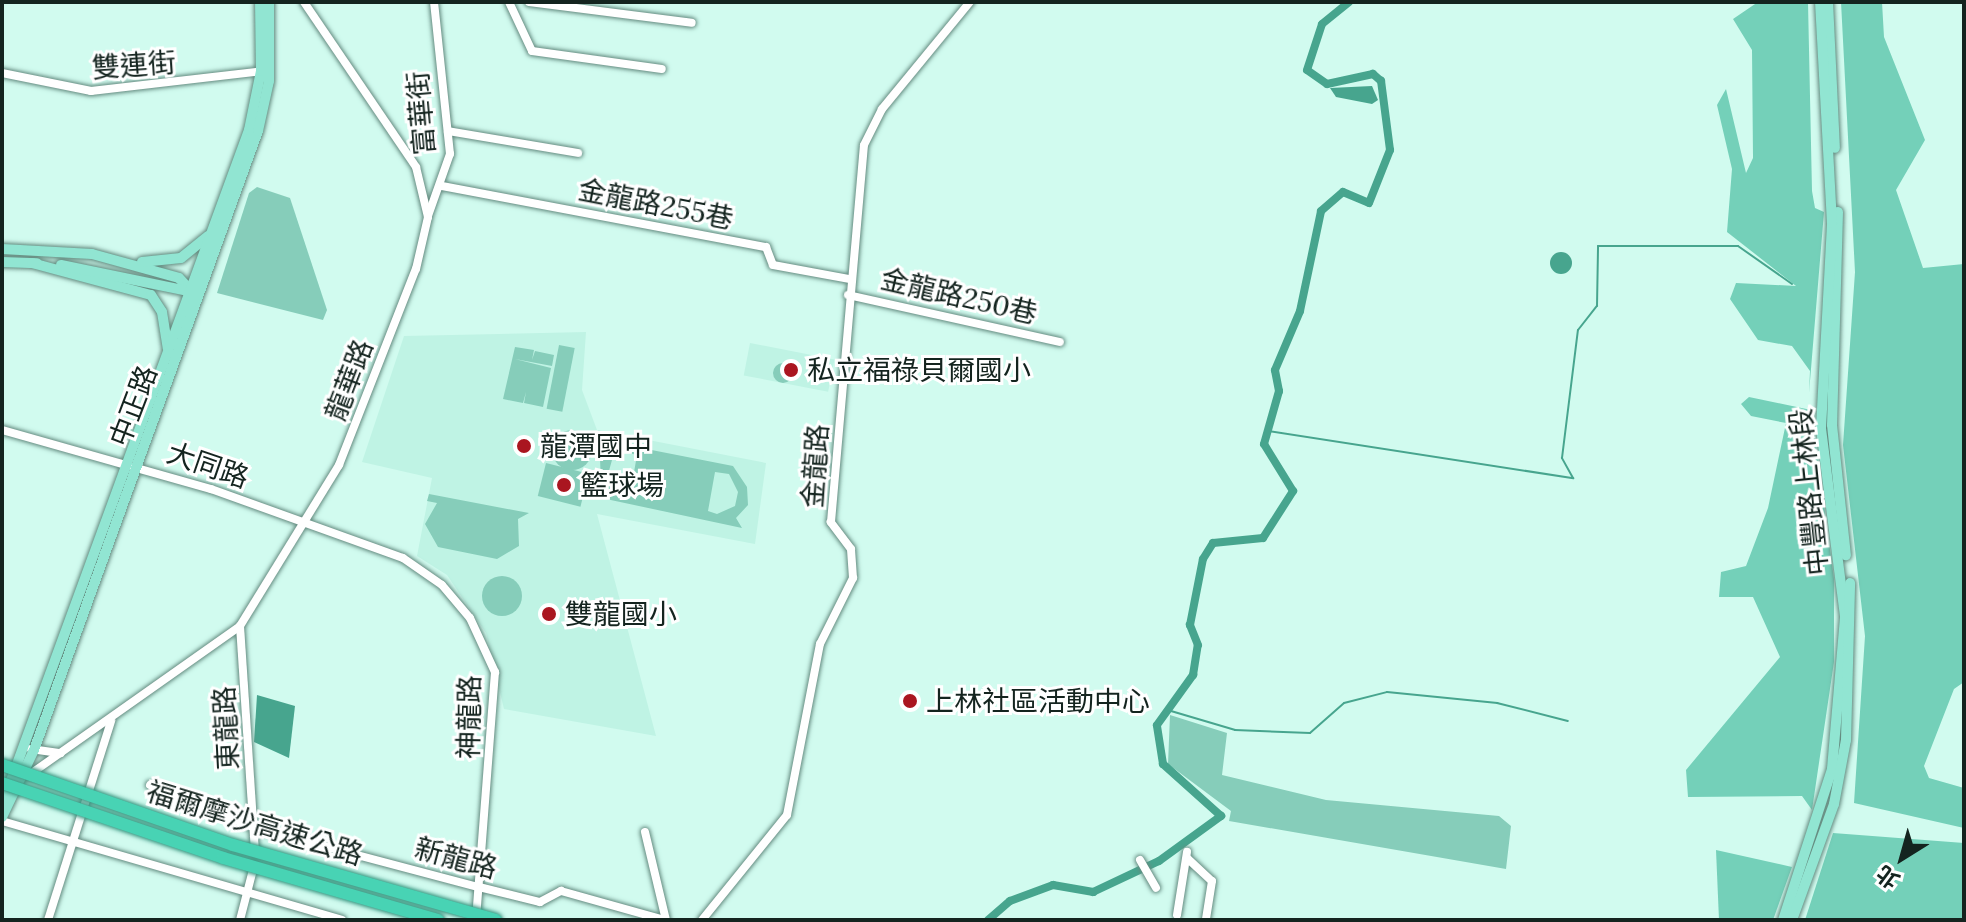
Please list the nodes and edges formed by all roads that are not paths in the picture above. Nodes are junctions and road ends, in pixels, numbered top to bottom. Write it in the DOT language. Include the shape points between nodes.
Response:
graph roads {
  1 [pos="260,2"];
  2 [pos="269,2"];
  3 [pos="304,2"];
  4 [pos="434,2"];
  5 [pos="509,2"];
  6 [pos="529,2"];
  7 [pos="970,2"];
  8 [pos="1820,2"];
  9 [pos="1828,2"];
  10 [pos="692,23"];
  11 [pos="662,69"];
  12 [pos="265,72"];
  13 [pos="2,73"];
  14 [pos="448,131"];
  15 [pos="578,153"];
  16 [pos="442,186"];
  17 [pos="428,217"];
  18 [pos="216,224"];
  19 [pos="2,249"];
  20 [pos="92,254"];
  21 [pos="2,262"];
  22 [pos="32,263"];
  23 [pos="849,279"];
  24 [pos="192,292"];
  25 [pos="848,295"];
  26 [pos="1060,342"];
  27 [pos="164,367"];
  28 [pos="2,430"];
  29 [pos="133,463"];
  30 [pos="304,526"];
  31 [pos="240,626"];
  32 [pos="111,720"];
  33 [pos="29,748"];
  34 [pos="62,753"];
  35 [pos="2,765"];
  36 [pos="19,774"];
  37 [pos="2,783"];
  38 [pos="150,785"];
  39 [pos="2,805"];
  40 [pos="2,819"];
  41 [pos="255,828"];
  42 [pos="645,832"];
  43 [pos="73,844"];
  44 [pos="1140,860"];
  45 [pos="479,887"];
  46 [pos="1156,888"];
  47 [pos="251,895"];
  48 [pos="1177,915"];
  49 [pos="48,920"];
  50 [pos="240,920"];
  51 [pos="342,920"];
  52 [pos="438,920"];
  53 [pos="476,920"];
  54 [pos="496,920"];
  55 [pos="665,920"];
  56 [pos="702,920"];
  57 [pos="1206,920"];
  58 [pos="1783,920"];
  59 [pos="1792,920"];
  1 -- 12 [label="main road, 中正路"];
  2 -- 12 [label="main road, 中正路"];
  3 -- 17 [label="street" via="407,150"];
  4 -- 14 [label="street, 富華街"];
  5 -- 11 [label="street" via="532,51"];
  6 -- 10 [label="street"];
  7 -- 23 [label="street, 金龍路" via="870,131"];
  8 -- 58 [label="main road, 中豐路上林段" via="1832,223 1821,428 1845,616 1832,769"];
  9 -- 59 [label="main road, 中豐路上林段" via="1840,258 1832,425 1854,620 1834,804"];
  12 -- 13 [label="street, 雙連街" via="223,82 91,91"];
  12 -- 18 [label="main road, 中正路"];
  12 -- 29 [label="main road, 中正路" via="258,131"];
  14 -- 15 [label="street"];
  14 -- 16 [label="street, 富華街"];
  16 -- 17 [label="street, 富華街"];
  16 -- 23 [label="street, 金龍路255巷" via="766,247 773,265"];
  17 -- 30 [label="street, 龍華路" via="416,269 354,428"];
  18 -- 20 [label="main road" via="205,241 172,261"];
  18 -- 24 [label="main road, 中正路"];
  19 -- 20 [label="main road"];
  20 -- 24 [label="main road" via="179,278"];
  21 -- 22 [label="main road"];
  22 -- 24 [label="main road"];
  22 -- 27 [label="main road" via="151,295 167,327"];
  23 -- 25 [label="street, 金龍路"];
  24 -- 27 [label="main road, 中正路"];
  25 -- 26 [label="street, 金龍路250巷"];
  25 -- 56 [label="street, 金龍路" via="831,522 851,549 853,578 820,644 787,815"];
  27 -- 29 [label="main road, 中正路"];
  28 -- 29 [label="street, 大同路"];
  29 -- 30 [label="street, 大同路"];
  29 -- 33 [label="main road, 中正路"];
  30 -- 31 [label="street, 龍華路"];
  30 -- 45 [label="street, 神龍路" via="413,564 442,585 482,638 495,672 495,711"];
  31 -- 32 [label="street, 龍華路"];
  31 -- 41 [label="street, 東龍路"];
  32 -- 34 [label="street, 龍華路"];
  32 -- 43 [label="street"];
  33 -- 34 [label="street"];
  33 -- 36 [label="main road, 中正路"];
  34 -- 36 [label="street, 龍華路"];
  35 -- 54 [label="highway, 福爾摩沙高速公路, bridge" via="233,845"];
  36 -- 39 [label="main road, 中正路"];
  36 -- 40 [label="main road, 中正路"];
  37 -- 52 [label="highway, 福爾摩沙高速公路, bridge" via="223,858"];
  38 -- 41 [label="street, 新龍路"];
  40 -- 43 [label="street"];
  41 -- 45 [label="street, 新龍路"];
  41 -- 47 [label="street, 東龍路"];
  42 -- 55 [label="street"];
  43 -- 47 [label="street"];
  43 -- 49 [label="street"];
  44 -- 46 [label="street"];
  45 -- 53 [label="street, 神龍路"];
  45 -- 55 [label="street, 新龍路" via="540,902 561,891"];
  47 -- 50 [label="street, 東龍路"];
  47 -- 51 [label="street"];
  48 -- 57 [label="street" via="1187,855 1212,881"];
}
